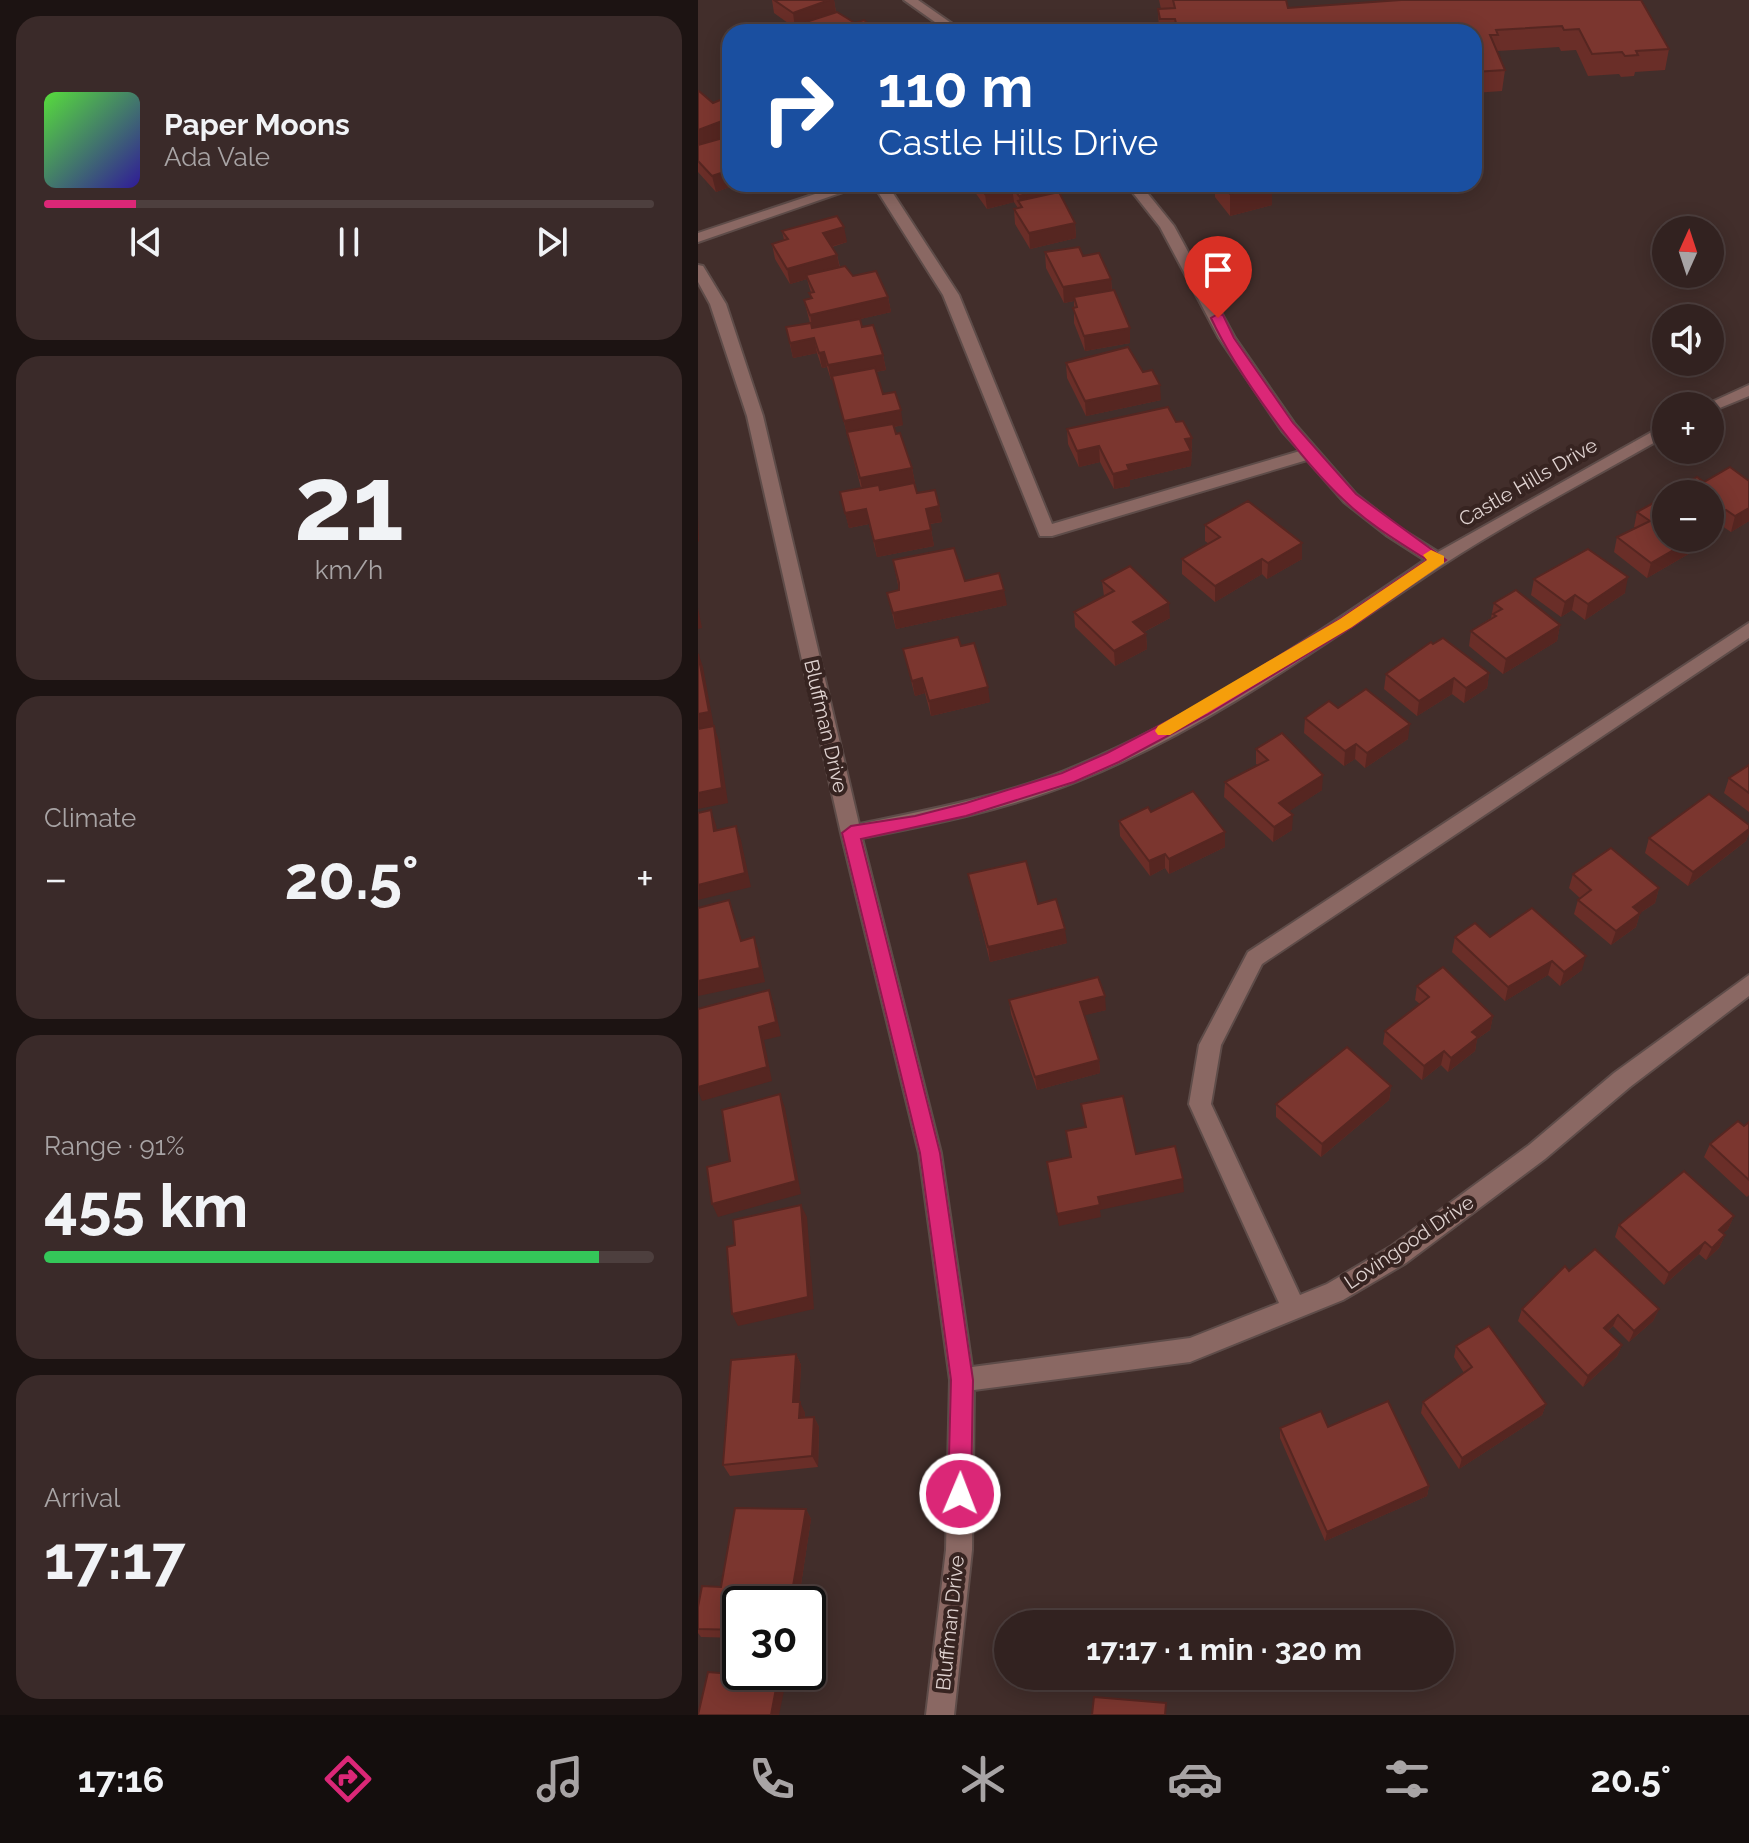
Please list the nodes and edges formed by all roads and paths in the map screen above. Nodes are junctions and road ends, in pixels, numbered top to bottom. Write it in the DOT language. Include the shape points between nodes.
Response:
graph roads {
  1 [pos="911,0"];
  2 [pos="946,24"];
  3 [pos="835,192"];
  4 [pos="885,192"];
  5 [pos="1139,192"];
  6 [pos="698,238"];
  7 [pos="698,269"];
  8 [pos="1749,390"];
  9 [pos="1724,401"];
  10 [pos="1652,437"];
  11 [pos="1311,453"];
  12 [pos="1438,560"];
  13 [pos="1749,629"];
  14 [pos="851,833"];
  15 [pos="1749,984"];
  16 [pos="1294,1309"];
  17 [pos="962,1380"];
  18 [pos="940,1715"];
  1 -- 2 [label="street"];
  3 -- 6 [label="street"];
  4 -- 11 [label="street" via="951,295 1046,532"];
  5 -- 11 [label="street" via="1167,226 1227,338"];
  7 -- 14 [label="street, Bluffman Drive" via="718,304 755,416"];
  8 -- 9 [label="street"];
  10 -- 12 [label="street, Castle Hills Drive"];
  11 -- 12 [label="street" via="1350,498"];
  12 -- 14 [label="street, Castle Hills Drive" via="1346,623 1113,758 966,810"];
  13 -- 16 [label="street" via="1255,958 1210,1045 1200,1104"];
  14 -- 17 [label="street, Bluffman Drive" via="930,1153"];
  15 -- 16 [label="street, Lovingood Drive" via="1398,1255"];
  16 -- 17 [label="street, Lovingood Drive" via="1190,1350"];
  17 -- 18 [label="street, Bluffman Drive" via="959,1550"];
}
